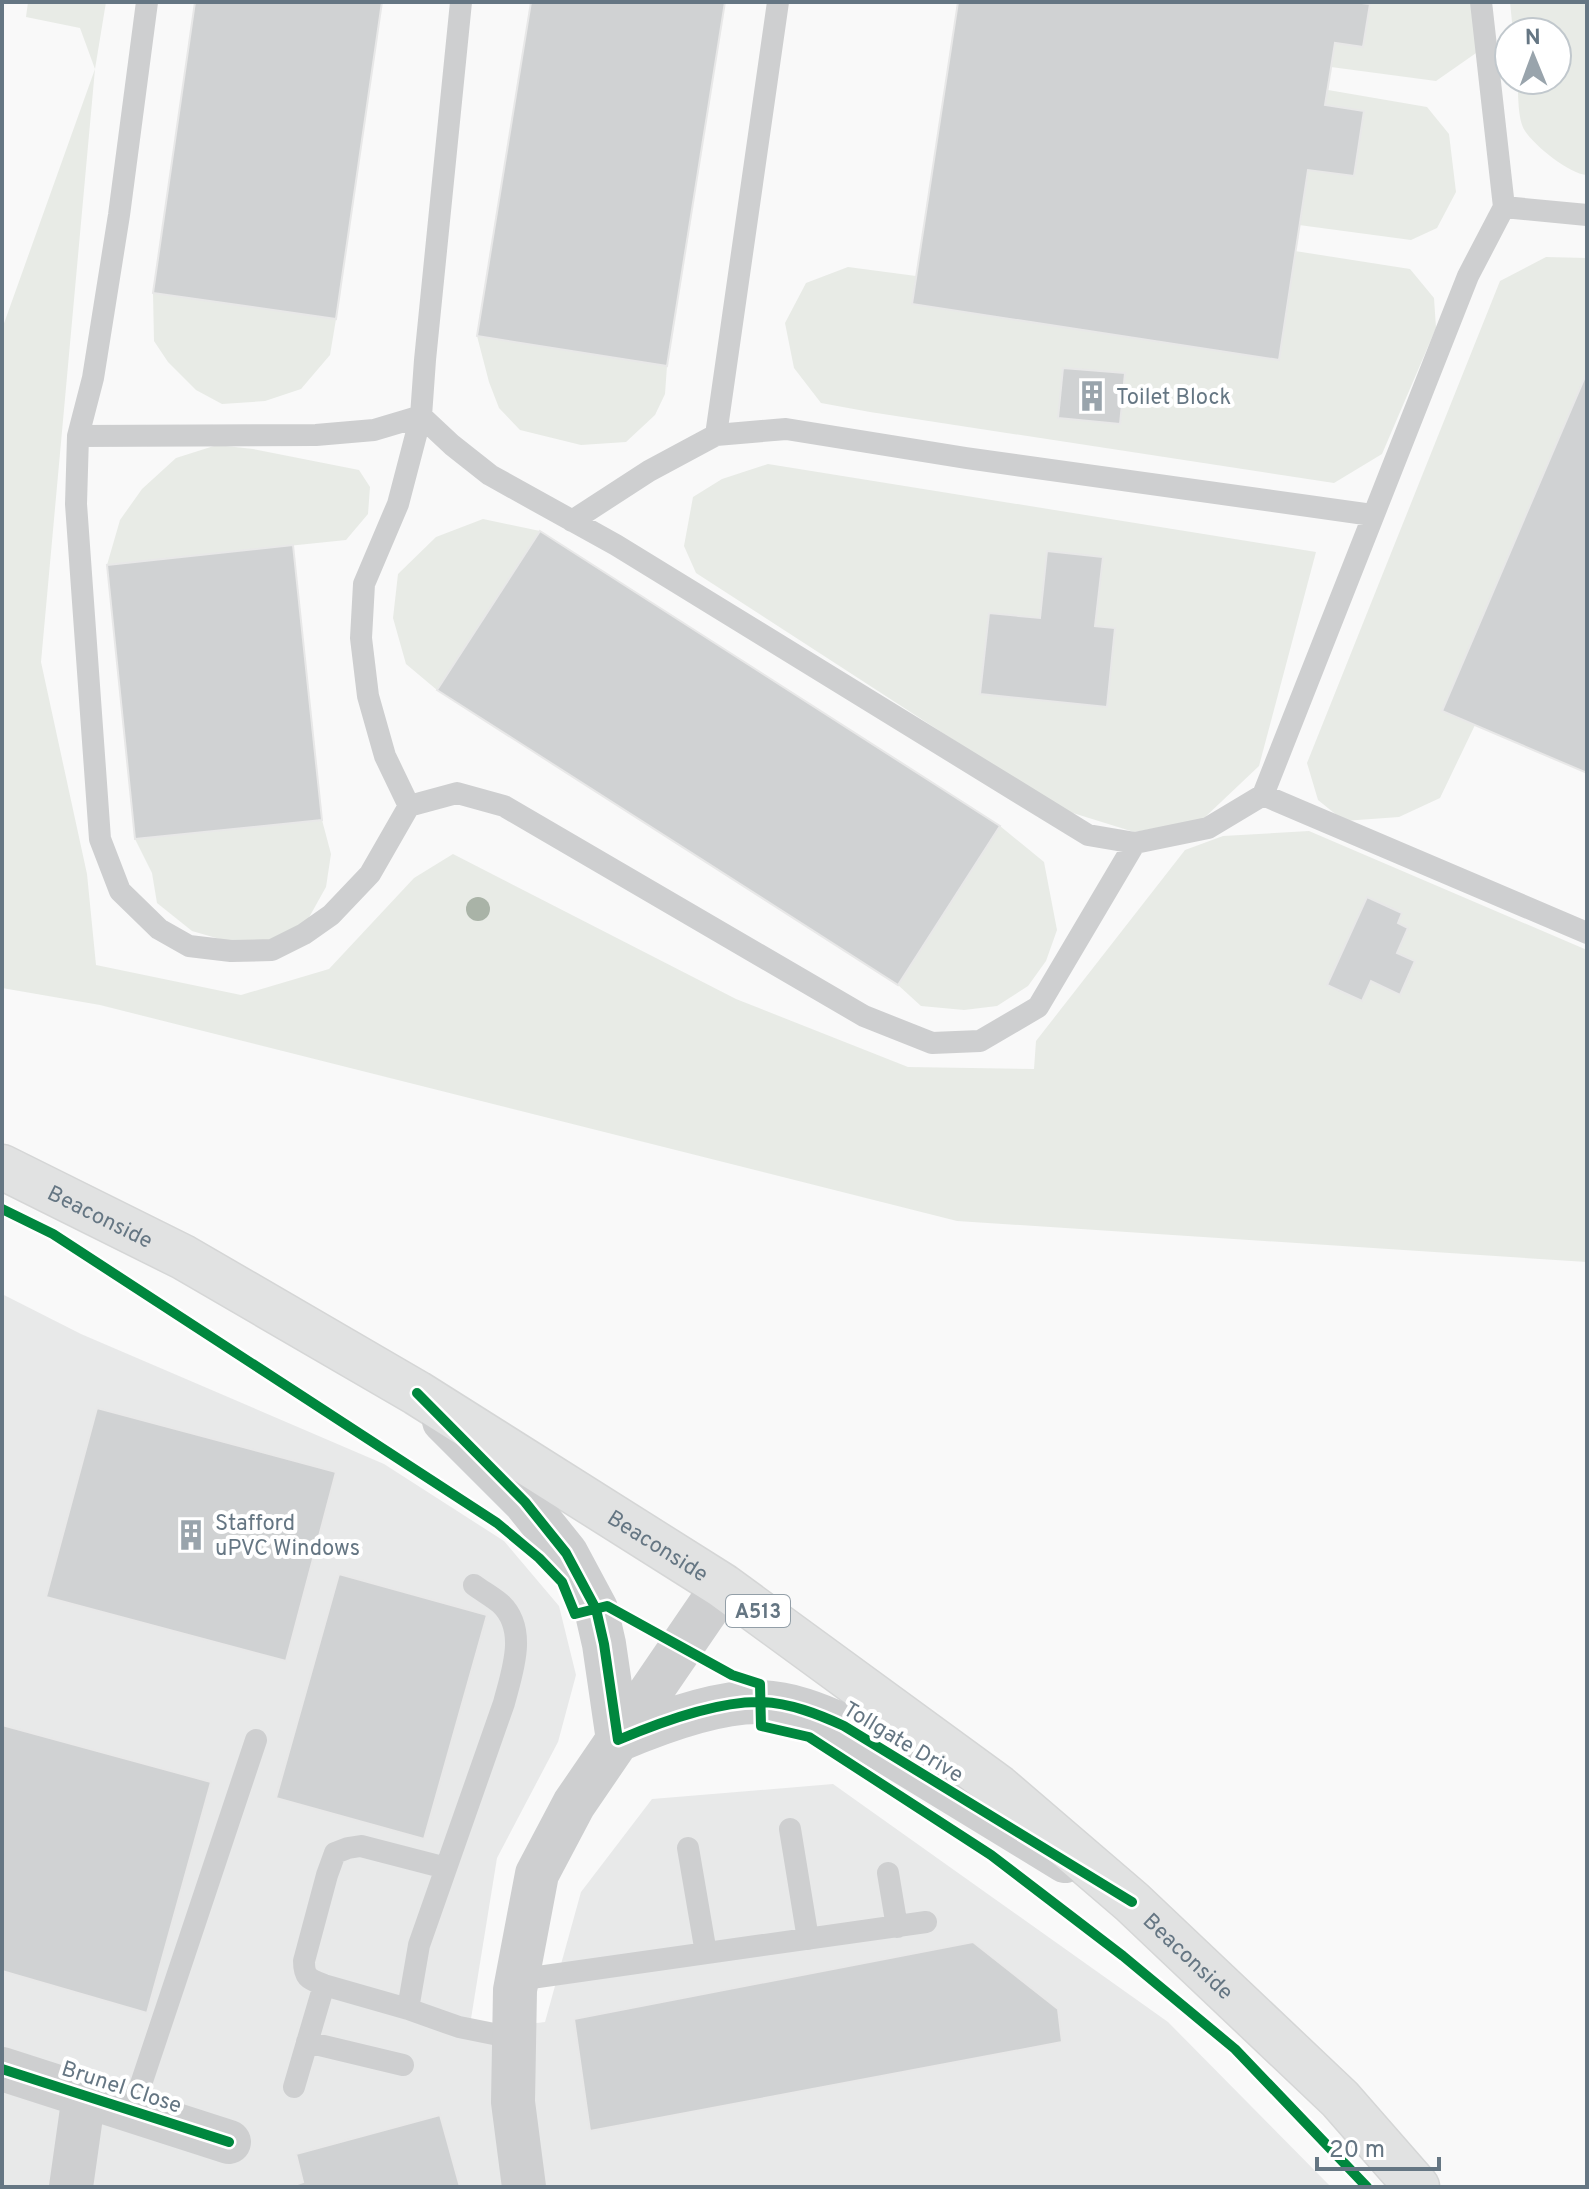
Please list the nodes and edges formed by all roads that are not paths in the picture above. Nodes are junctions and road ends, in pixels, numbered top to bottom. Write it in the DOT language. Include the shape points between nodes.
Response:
graph roads {
  1 [pos="147,2"];
  2 [pos="461,2"];
  3 [pos="778,2"];
  4 [pos="1481,2"];
  5 [pos="1504,207"];
  6 [pos="1587,215"];
  7 [pos="421,416"];
  8 [pos="716,435"];
  9 [pos="78,436"];
  10 [pos="1372,515"];
  11 [pos="572,521"];
  12 [pos="1263,795"];
  13 [pos="409,806"];
  14 [pos="1135,843"];
  15 [pos="1587,933"];
  16 [pos="2,1167"];
  17 [pos="417,1393"];
  18 [pos="474,1585"];
  19 [pos="723,1586"];
  20 [pos="256,1740"];
  21 [pos="618,1740"];
  22 [pos="790,1829"];
  23 [pos="688,1848"];
  24 [pos="446,1868"];
  25 [pos="888,1873"];
  26 [pos="1132,1902"];
  27 [pos="926,1922"];
  28 [pos="897,1927"];
  29 [pos="808,1939"];
  30 [pos="706,1953"];
  31 [pos="517,1980"];
  32 [pos="324,1985"];
  33 [pos="408,2009"];
  34 [pos="514,2038"];
  35 [pos="307,2042"];
  36 [pos="403,2065"];
  37 [pos="2,2069"];
  38 [pos="294,2087"];
  39 [pos="84,2095"];
  40 [pos="132,2111"];
  41 [pos="229,2142"];
  42 [pos="71,2187"];
  43 [pos="524,2187"];
  44 [pos="1417,2187"];
  1 -- 9 [label="lane" via="119,215"];
  2 -- 7 [label="lane"];
  3 -- 8 [label="lane"];
  4 -- 5 [label="lane"];
  5 -- 6 [label="lane"];
  5 -- 10 [label="lane" via="1468,276"];
  7 -- 9 [label="lane" via="374,430 316,435"];
  7 -- 11 [label="lane" via="490,475"];
  7 -- 13 [label="lane" via="398,504 364,584 361,638 368,696 385,756"];
  8 -- 10 [label="lane" via="786,429"];
  8 -- 11 [label="lane"];
  9 -- 13 [label="lane" via="76,504 100,839 120,891 159,929 189,946 272,950 331,915 370,874"];
  10 -- 12 [label="lane"];
  11 -- 14 [label="lane" via="1088,835"];
  12 -- 14 [label="lane" via="1208,828"];
  12 -- 15 [label="lane"];
  13 -- 14 [label="lane" via="457,793 504,806 864,1016 932,1043 980,1041 1038,1007"];
  16 -- 17 [label="highway, Beaconside / A513" via="183,1257"];
  17 -- 19 [label="highway, Beaconside / A513"];
  17 -- 21 [label="street" via="525,1502 566,1553 596,1609"];
  18 -- 24 [label="lane" via="501,1605 513,1622 517,1644 504,1703"];
  19 -- 21 [label="street"];
  19 -- 26 [label="highway, Beaconside / A513" via="998,1787"];
  20 -- 40 [label="lane"];
  21 -- 26 [label="street, Tollgate Drive" via="670,1719 734,1705 760,1702 818,1713"];
  21 -- 31 [label="street" via="574,1804 537,1874"];
  22 -- 29 [label="lane"];
  23 -- 30 [label="lane"];
  24 -- 32 [label="lane" via="361,1846 335,1853 304,1961 310,1980"];
  24 -- 33 [label="lane" via="419,1945"];
  25 -- 28 [label="lane"];
  26 -- 44 [label="highway, Beaconside / A513" via="1340,2099"];
  27 -- 28 [label="lane"];
  28 -- 29 [label="lane"];
  29 -- 30 [label="lane"];
  30 -- 31 [label="lane"];
  31 -- 34 [label="street"];
  32 -- 33 [label="lane"];
  32 -- 35 [label="lane"];
  33 -- 34 [label="lane"];
  34 -- 43 [label="street" via="513,2102"];
  35 -- 36 [label="lane"];
  35 -- 38 [label="lane"];
  37 -- 39 [label="street, Brunel Close"];
  39 -- 40 [label="street, Brunel Close"];
  39 -- 42 [label="street"];
  40 -- 41 [label="street, Brunel Close"];
}
